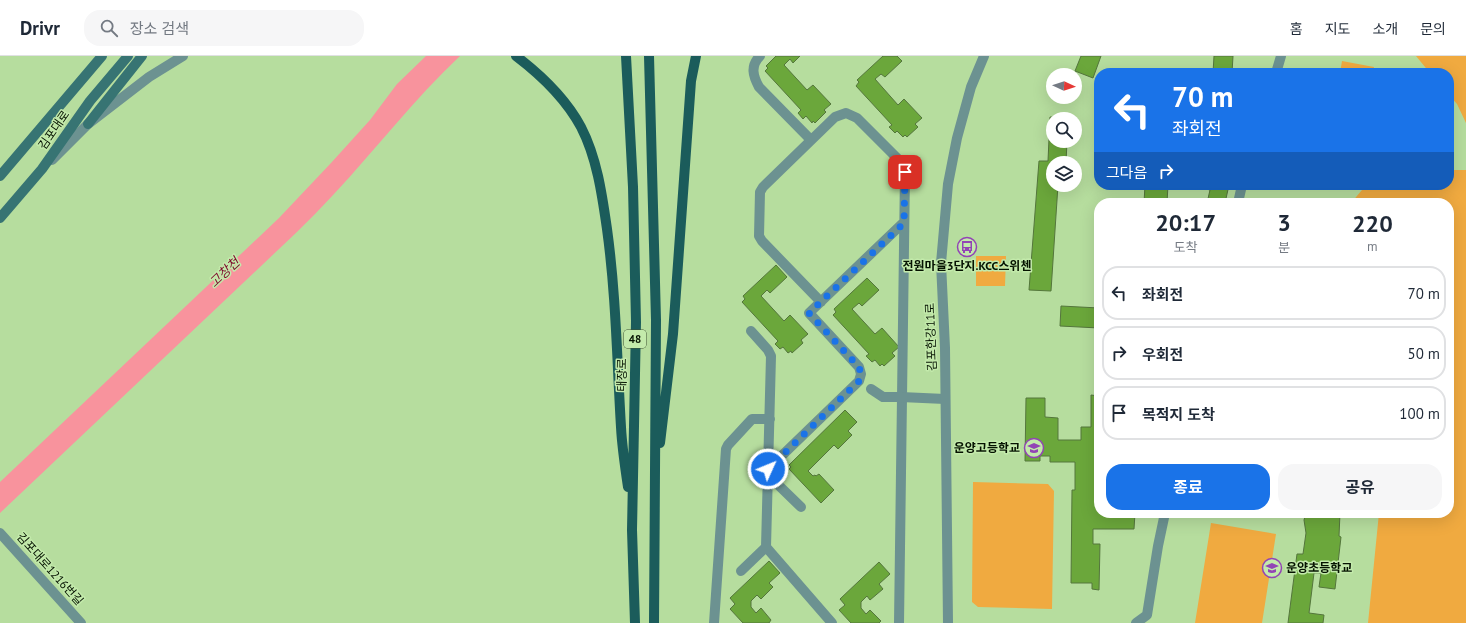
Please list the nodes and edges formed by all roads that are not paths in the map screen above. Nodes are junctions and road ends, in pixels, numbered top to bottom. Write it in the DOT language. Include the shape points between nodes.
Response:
graph roads {
  1 [pos="102,56"];
  2 [pos="128,56"];
  3 [pos="142,56"];
  4 [pos="183,56"];
  5 [pos="516,56"];
  6 [pos="626,56"];
  7 [pos="649,56"];
  8 [pos="696,56"];
  9 [pos="760,56"];
  10 [pos="981,56"];
  11 [pos="1281,56"];
  12 [pos="1277,68"];
  13 [pos="88,124"];
  14 [pos="811,140"];
  15 [pos="42,169"];
  16 [pos="0,176"];
  17 [pos="0,218"];
  18 [pos="904,223"];
  19 [pos="821,302"];
  20 [pos="751,331"];
  21 [pos="871,389"];
  22 [pos="901,397"];
  23 [pos="943,399"];
  24 [pos="770,419"];
  25 [pos="768,472"];
  26 [pos="654,496"];
  27 [pos="801,507"];
  28 [pos="1164,518"];
  29 [pos="632,530"];
  30 [pos="0,533"];
  31 [pos="766,547"];
  32 [pos="741,571"];
  33 [pos="81,623"];
  34 [pos="635,623"];
  35 [pos="654,623"];
  36 [pos="714,623"];
  37 [pos="832,623"];
  38 [pos="899,623"];
  39 [pos="944,623"];
  40 [pos="948,623"];
  41 [pos="1136,623"];
  1 -- 16 [label="main road, 김포대로"];
  2 -- 15 [label="main road, 김포대로" via="90,101"];
  3 -- 13 [label="main road, 김포대로"];
  4 -- 13 [label="street" via="149,77"];
  5 -- 29 [label="main road" via="570,108 593,156 612,260 621,429"];
  6 -- 29 [label="main road, 태장로 / 48" via="633,187 636,322"];
  7 -- 26 [label="main road, 48" via="656,320"];
  8 -- 26 [label="main road" via="691,81 673,334"];
  9 -- 14 [label="street" via="753,68 759,87"];
  10 -- 23 [label="street, 김포한강11로" via="957,138 948,184 941,263"];
  11 -- 12 [label="street"];
  13 -- 15 [label="street"];
  14 -- 18 [label="street" via="835,117 846,113 857,118 903,166"];
  14 -- 19 [label="street" via="760,192 759,236"];
  15 -- 17 [label="main road, 김포대로"];
  18 -- 19 [label="street"];
  18 -- 22 [label="street"];
  19 -- 25 [label="street" via="809,313 859,367 859,381"];
  20 -- 24 [label="street" via="771,356"];
  21 -- 22 [label="street" via="883,397"];
  22 -- 23 [label="street"];
  22 -- 38 [label="street"];
  23 -- 39 [label="street, 김포한강11로"];
  23 -- 40 [label="street, 김포한강11로"];
  24 -- 25 [label="street"];
  24 -- 36 [label="street" via="752,419 726,449"];
  25 -- 27 [label="street"];
  25 -- 31 [label="street"];
  26 -- 35 [label="main road, 48"];
  28 -- 41 [label="street" via="1147,615"];
  29 -- 34 [label="main road, 태장로 / 48"];
  30 -- 33 [label="street, 김포대로1216번길"];
  31 -- 32 [label="street"];
  31 -- 37 [label="street"];
}
